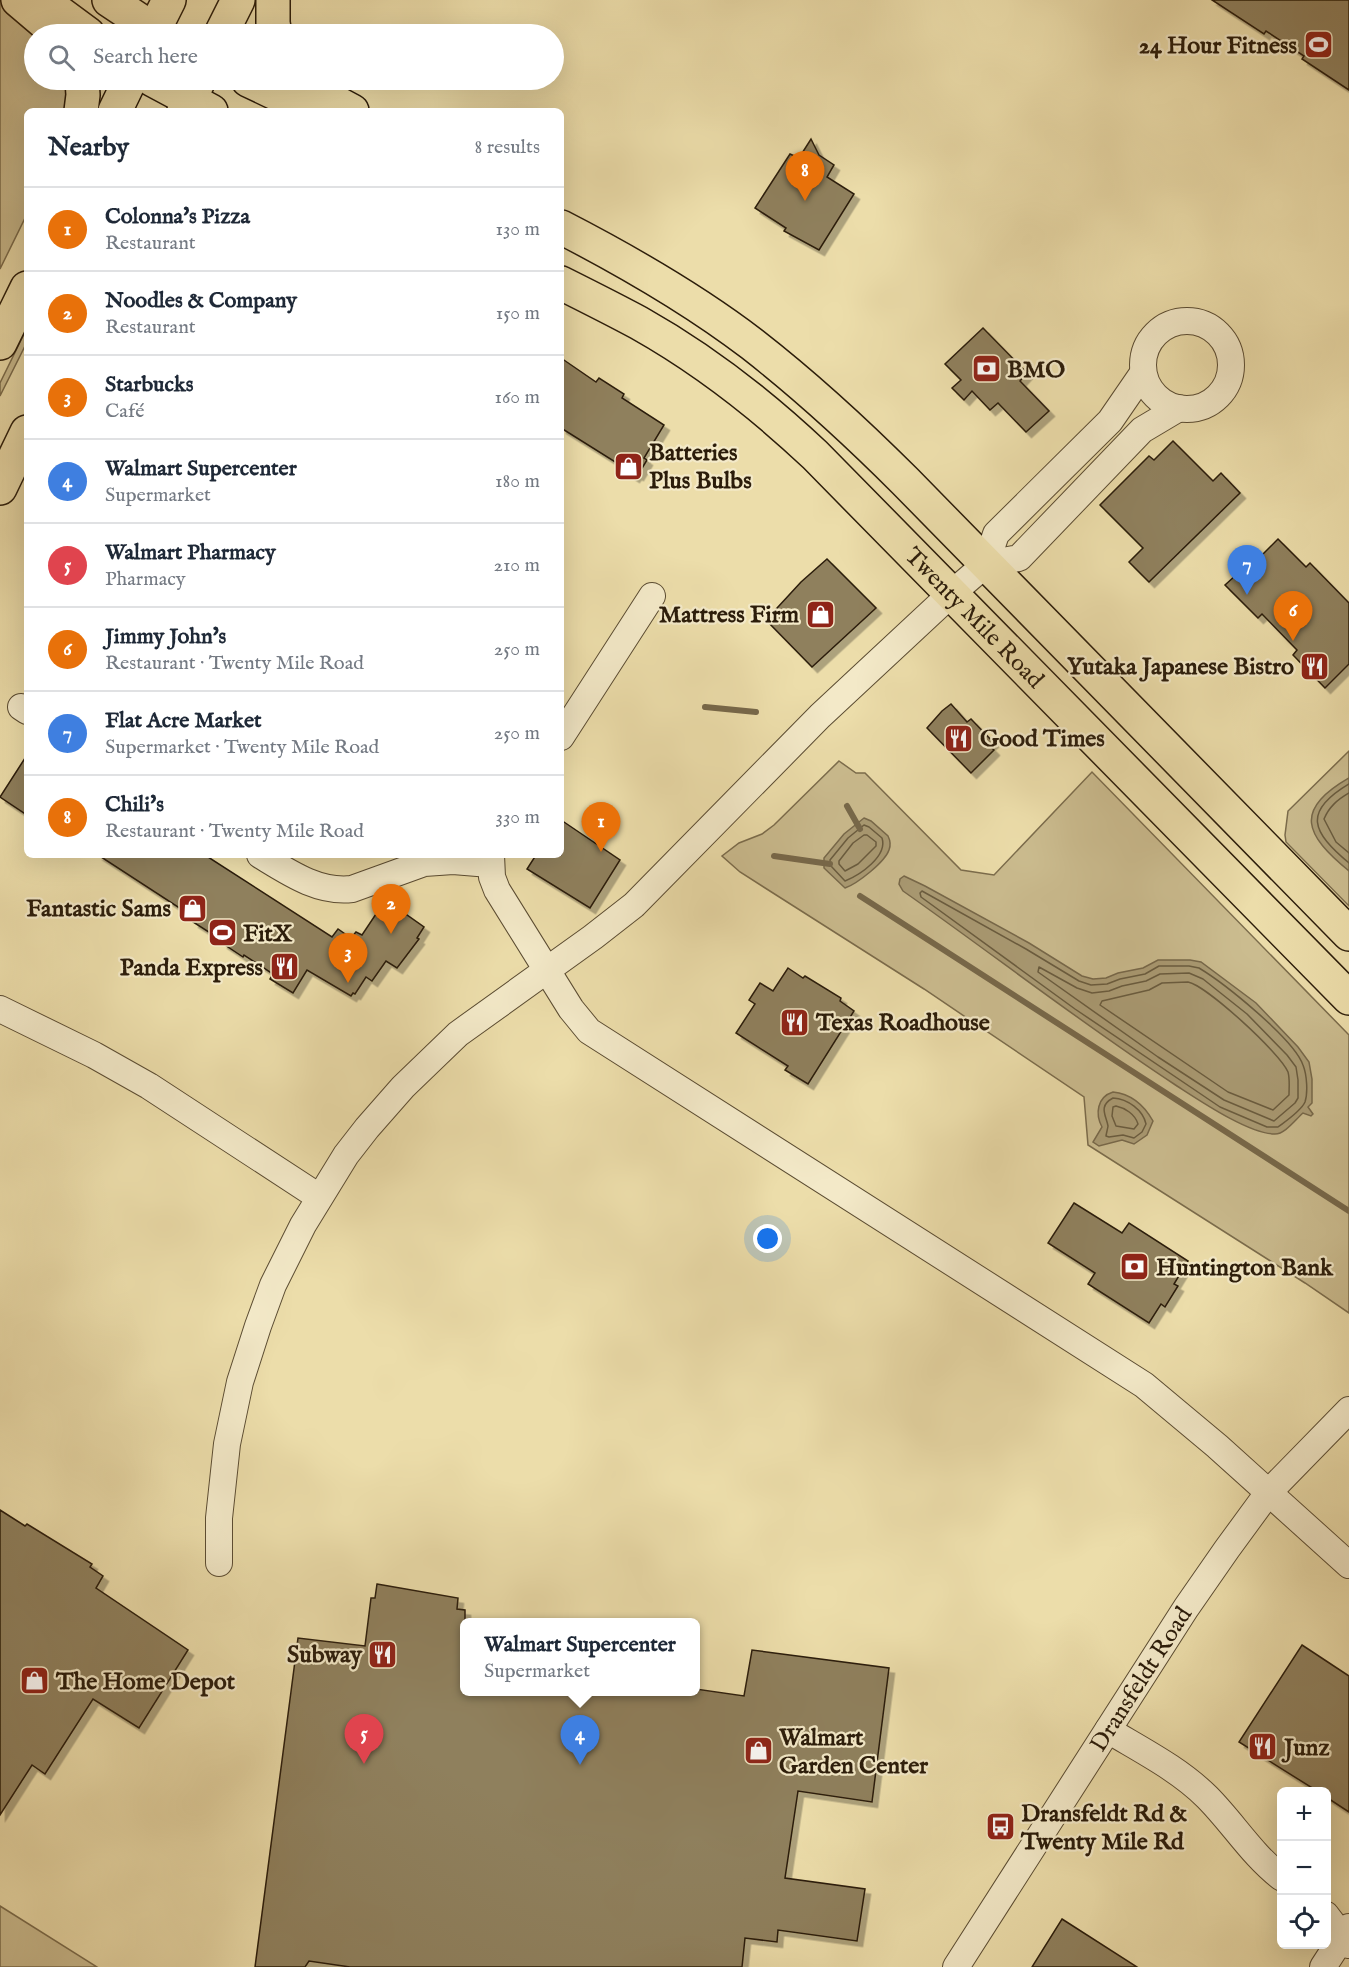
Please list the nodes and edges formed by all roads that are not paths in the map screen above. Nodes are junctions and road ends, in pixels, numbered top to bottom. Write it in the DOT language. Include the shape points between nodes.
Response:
graph roads {
  1 [pos="18,0"];
  2 [pos="42,0"];
  3 [pos="109,0"];
  4 [pos="169,0"];
  5 [pos="238,0"];
  6 [pos="273,0"];
  7 [pos="46,24"];
  8 [pos="74,24"];
  9 [pos="142,24"];
  10 [pos="159,24"];
  11 [pos="226,24"];
  12 [pos="273,24"];
  13 [pos="83,90"];
  14 [pos="125,90"];
  15 [pos="174,90"];
  16 [pos="269,90"];
  17 [pos="316,90"];
  18 [pos="196,100"];
  19 [pos="81,108"];
  20 [pos="116,108"];
  21 [pos="307,108"];
  22 [pos="346,108"];
  23 [pos="564,229"];
  24 [pos="564,285"];
  25 [pos="24,294"];
  26 [pos="0,343"];
  27 [pos="1143,373"];
  28 [pos="1179,408"];
  29 [pos="24,438"];
  30 [pos="0,488"];
  31 [pos="986,564"];
  32 [pos="951,594"];
  33 [pos="652,596"];
  34 [pos="564,732"];
  35 [pos="265,858"];
  36 [pos="491,859"];
  37 [pos="1349,934"];
  38 [pos="547,969"];
  39 [pos="1349,998"];
  40 [pos="0,1009"];
  41 [pos="319,1197"];
  42 [pos="1349,1410"];
  43 [pos="1268,1493"];
  44 [pos="219,1563"];
  45 [pos="1349,1565"];
  46 [pos="1108,1730"];
  47 [pos="1277,1874"];
  48 [pos="1331,1920"];
  49 [pos="1347,1936"];
  50 [pos="956,1967"];
  51 [pos="1323,1967"];
  1 -- 7 [label="main road"];
  2 -- 8 [label="main road"];
  3 -- 9 [label="main road"];
  4 -- 10 [label="main road"];
  5 -- 11 [label="main road"];
  6 -- 12 [label="main road"];
  13 -- 19 [label="main road"];
  14 -- 20 [label="main road"];
  15 -- 18 [label="main road"];
  16 -- 21 [label="main road"];
  17 -- 22 [label="main road"];
  23 -- 31 [label="main road, Twenty Mile Road" via="657,281 751,344 869,446"];
  24 -- 32 [label="main road, Twenty Mile Road" via="641,324 762,409 815,455"];
  25 -- 26 [label="main road"];
  27 -- 28 [label="street" via="1160,400"];
  27 -- 28 [label="street" via="1145,350 1161,329 1184,321 1206,325 1216,332 1229,351 1229,380 1208,404"];
  27 -- 31 [label="street" via="1110,421 996,534"];
  28 -- 31 [label="street" via="1142,430 1019,558"];
  29 -- 30 [label="main road"];
  31 -- 32 [label="street"];
  31 -- 37 [label="main road, Twenty Mile Road"];
  32 -- 38 [label="street" via="820,716 634,905"];
  32 -- 39 [label="main road, Twenty Mile Road"];
  33 -- 34 [label="street"];
  35 -- 36 [label="street" via="306,881 340,891 424,863"];
  36 -- 38 [label="street" via="497,890"];
  38 -- 41 [label="street" via="458,1034 418,1072 367,1128"];
  38 -- 43 [label="street" via="589,1031 1138,1381"];
  40 -- 41 [label="street" via="148,1086"];
  41 -- 44 [label="street" via="273,1285 246,1361 224,1468"];
  42 -- 43 [label="street, Dransfeldt Road"];
  43 -- 45 [label="street"];
  43 -- 46 [label="street, Dransfeldt Road" via="1186,1608"];
  46 -- 47 [label="street" via="1197,1788"];
  46 -- 50 [label="street, Dransfeldt Road"];
  48 -- 49 [label="street"];
  49 -- 51 [label="street"];
}
